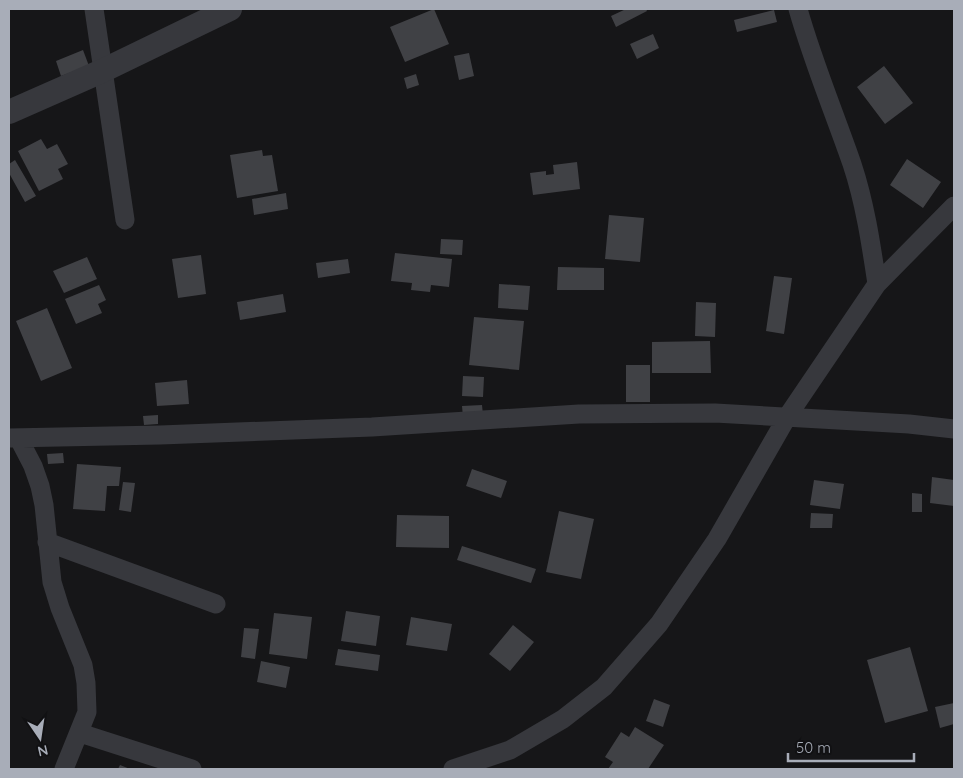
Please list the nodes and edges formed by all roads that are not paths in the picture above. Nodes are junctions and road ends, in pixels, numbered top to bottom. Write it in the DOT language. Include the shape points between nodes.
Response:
graph roads {
  1 [pos="94,9"];
  2 [pos="230,9"];
  3 [pos="798,9"];
  4 [pos="102,71"];
  5 [pos="9,112"];
  6 [pos="954,206"];
  7 [pos="125,220"];
  8 [pos="876,284"];
  9 [pos="787,417"];
  10 [pos="954,429"];
  11 [pos="14,438"];
  12 [pos="47,542"];
  13 [pos="216,604"];
  14 [pos="80,733"];
  15 [pos="64,769"];
  16 [pos="192,769"];
  17 [pos="453,769"];
  1 -- 4 [label="street"];
  2 -- 4 [label="street"];
  3 -- 8 [label="street" via="852,166 870,234"];
  4 -- 5 [label="street"];
  4 -- 7 [label="street"];
  6 -- 8 [label="street"];
  8 -- 9 [label="street"];
  9 -- 10 [label="street"];
  9 -- 11 [label="street" via="715,413 579,414 372,427"];
  9 -- 17 [label="street" via="712,547 659,624 604,687 564,719 510,750"];
  11 -- 12 [label="street" via="33,466 40,486"];
  12 -- 13 [label="street"];
  12 -- 14 [label="street" via="52,582 83,665 87,712"];
  14 -- 15 [label="street"];
  14 -- 16 [label="street"];
}
